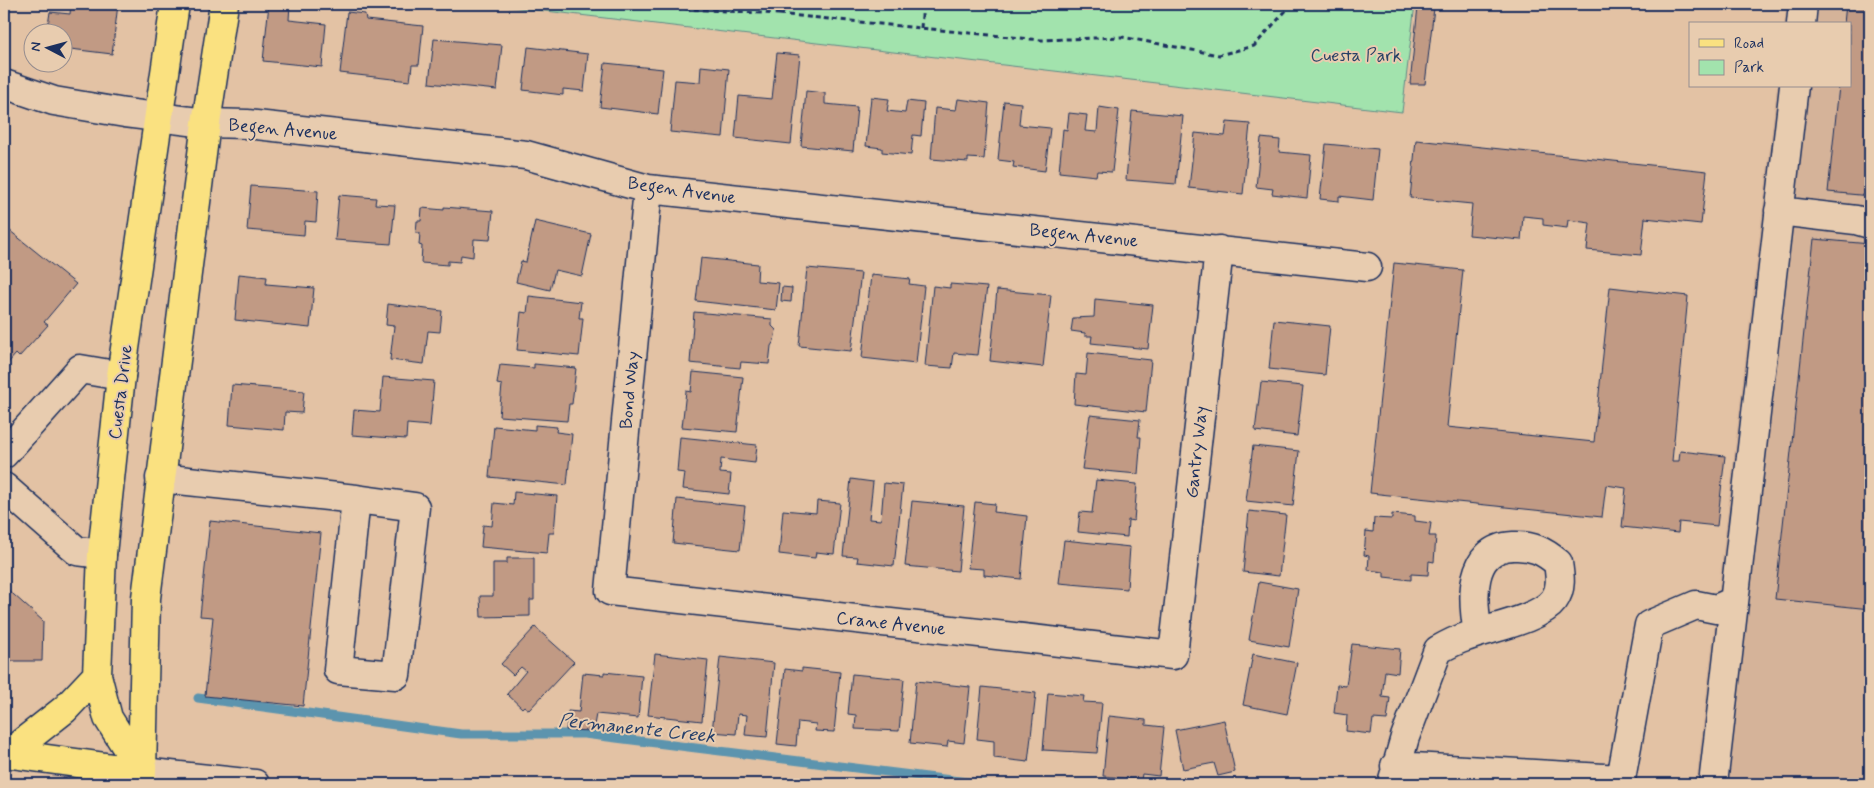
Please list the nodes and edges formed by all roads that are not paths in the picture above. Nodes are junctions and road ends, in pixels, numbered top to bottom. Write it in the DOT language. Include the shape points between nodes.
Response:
graph roads {
  1 [pos="175,4"];
  2 [pos="224,4"];
  3 [pos="1803,4"];
  4 [pos="1801,22"];
  5 [pos="4,84"];
  6 [pos="1794,88"];
  7 [pos="159,118"];
  8 [pos="206,123"];
  9 [pos="648,189"];
  10 [pos="1779,211"];
  11 [pos="1870,224"];
  12 [pos="1219,250"];
  13 [pos="1367,267"];
  14 [pos="121,376"];
  15 [pos="4,454"];
  16 [pos="160,478"];
  17 [pos="4,487"];
  18 [pos="356,499"];
  19 [pos="102,554"];
  20 [pos="610,591"];
  21 [pos="1734,601"];
  22 [pos="1478,633"];
  23 [pos="1173,655"];
  24 [pos="97,675"];
  25 [pos="6,753"];
  26 [pos="1393,775"];
  27 [pos="146,778"];
  28 [pos="255,784"];
  29 [pos="1713,784"];
  1 -- 7 [label="main road, Cuesta Drive"];
  2 -- 8 [label="main road"];
  3 -- 4 [label="street"];
  5 -- 7 [label="street, Begen Avenue" via="54,102"];
  6 -- 10 [label="street"];
  7 -- 8 [label="street, Begen Avenue"];
  7 -- 14 [label="main road, Cuesta Drive"];
  8 -- 9 [label="street, Begen Avenue" via="247,124 526,155"];
  8 -- 16 [label="main road"];
  9 -- 12 [label="street, Begen Avenue"];
  9 -- 20 [label="street, Bond Way"];
  10 -- 11 [label="street"];
  10 -- 21 [label="street"];
  12 -- 13 [label="street, Begen Avenue"];
  12 -- 23 [label="street, Gantry Way"];
  14 -- 15 [label="street" via="80,370"];
  14 -- 19 [label="main road, Cuesta Drive"];
  16 -- 18 [label="street"];
  16 -- 27 [label="main road" via="146,598"];
  17 -- 19 [label="street" via="77,551"];
  18 -- 18 [label="street" via="415,507 396,675 338,670"];
  19 -- 24 [label="main road, Cuesta Drive"];
  20 -- 23 [label="street, Crane Avenue"];
  21 -- 26 [label="street" via="1716,609 1696,605 1649,625 1621,779"];
  21 -- 29 [label="street"];
  22 -- 26 [label="street" via="1438,650"];
  24 -- 25 [label="main road" via="65,709"];
  24 -- 27 [label="main road, Cuesta Drive" via="108,718"];
  25 -- 27 [label="main road"];
  27 -- 28 [label="street"];
}
